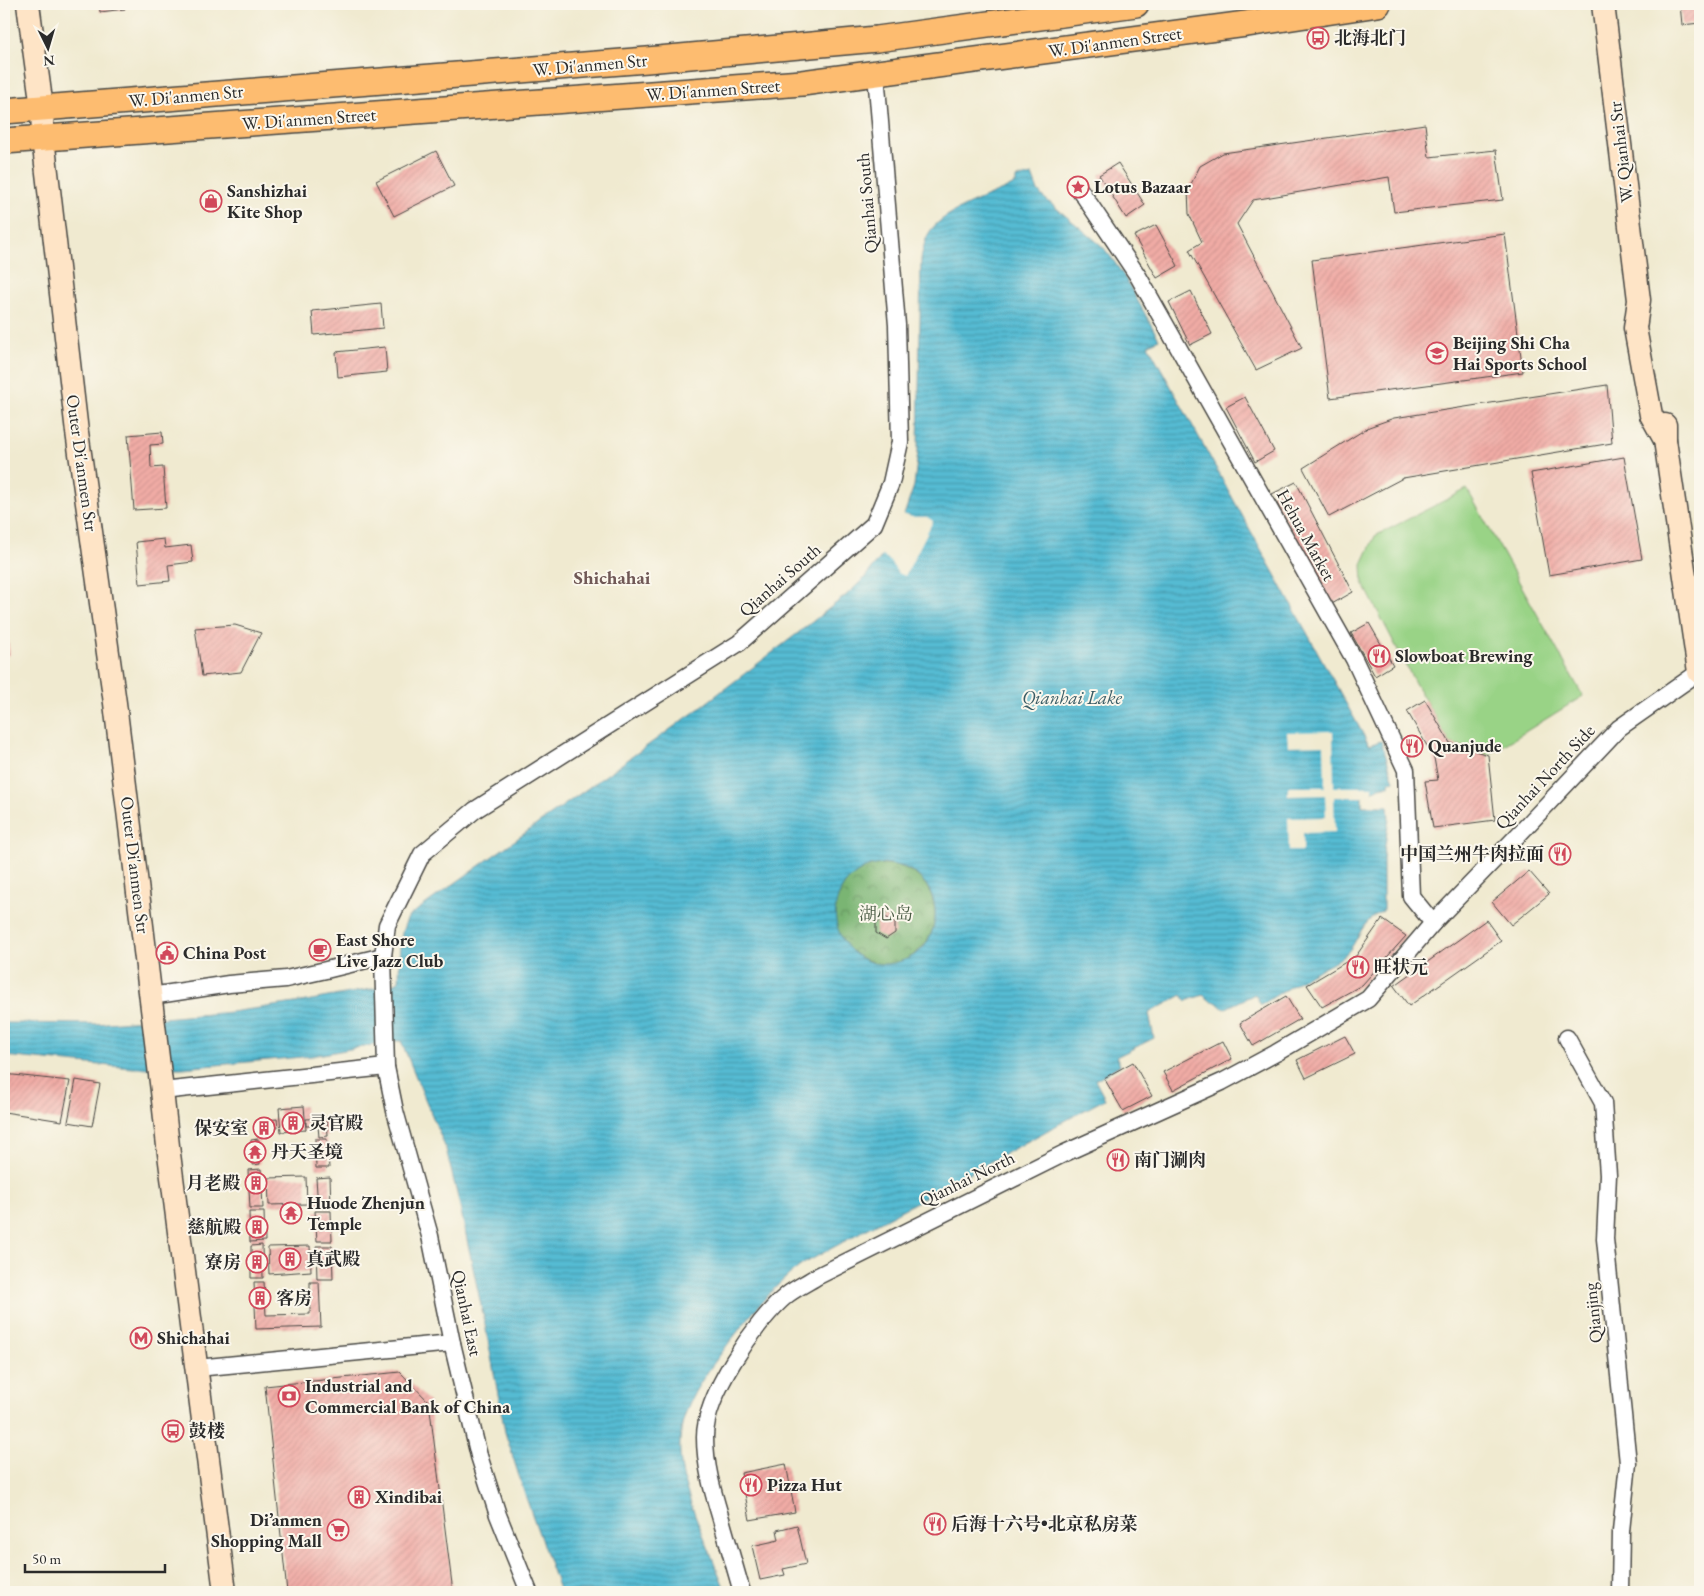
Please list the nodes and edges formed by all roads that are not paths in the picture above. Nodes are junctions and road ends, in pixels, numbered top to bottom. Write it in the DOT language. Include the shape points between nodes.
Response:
graph roads {
  1 [pos="28,4"];
  2 [pos="1136,4"];
  3 [pos="1378,4"];
  4 [pos="1604,4"];
  5 [pos="876,74"];
  6 [pos="42,108"];
  7 [pos="4,111"];
  8 [pos="43,138"];
  9 [pos="4,141"];
  10 [pos="1078,187"];
  11 [pos="1700,671"];
  12 [pos="1433,923"];
  13 [pos="383,956"];
  14 [pos="151,996"];
  15 [pos="1567,1038"];
  16 [pos="386,1067"];
  17 [pos="162,1091"];
  18 [pos="452,1343"];
  19 [pos="197,1368"];
  20 [pos="225,1592"];
  21 [pos="529,1592"];
  22 [pos="742,1592"];
  23 [pos="1620,1592"];
  1 -- 6 [label="main road, Outer Di'anmen Str"];
  2 -- 6 [label="main road, W. Di'anmen Str" via="857,41"];
  3 -- 5 [label="main road, W. Di'anmen Street"];
  4 -- 11 [label="main road, W. Qianhai Str" via="1639,300 1635,328 1651,415 1666,440"];
  5 -- 8 [label="main road, W. Di'anmen Street" via="802,83"];
  5 -- 13 [label="street, Qianhai South" via="897,325 900,442 891,483 874,524 739,643 475,810 422,854 387,925"];
  6 -- 7 [label="main road, W. Di'anmen Str"];
  6 -- 8 [label="main road, Outer Di'anmen Str"];
  8 -- 9 [label="main road, W. Di'anmen Street"];
  8 -- 14 [label="main road, Outer Di'anmen Str" via="77,432"];
  10 -- 12 [label="street, Hehua Market" via="1138,276 1358,668 1406,770 1411,896"];
  11 -- 12 [label="street, Qianhai North Side" via="1619,728"];
  12 -- 22 [label="street, Qianhai North" via="1368,999 1222,1082 1038,1166 816,1277 787,1296 766,1316 726,1374 709,1412 705,1436 709,1477"];
  13 -- 14 [label="street" via="286,978"];
  13 -- 16 [label="street, Qianhai South"];
  14 -- 17 [label="main road, Outer Di'anmen Str"];
  15 -- 23 [label="street, Qianjing" via="1603,1103 1608,1175 1605,1239 1628,1463 1621,1531"];
  16 -- 17 [label="street"];
  16 -- 18 [label="street, Qianhai East" via="407,1158 430,1236"];
  17 -- 19 [label="main road, Outer Di'anmen Str"];
  18 -- 19 [label="street"];
  18 -- 21 [label="street, Qianhai East" via="479,1456 498,1515"];
  19 -- 20 [label="main road, Outer Di'anmen Str"];
}
